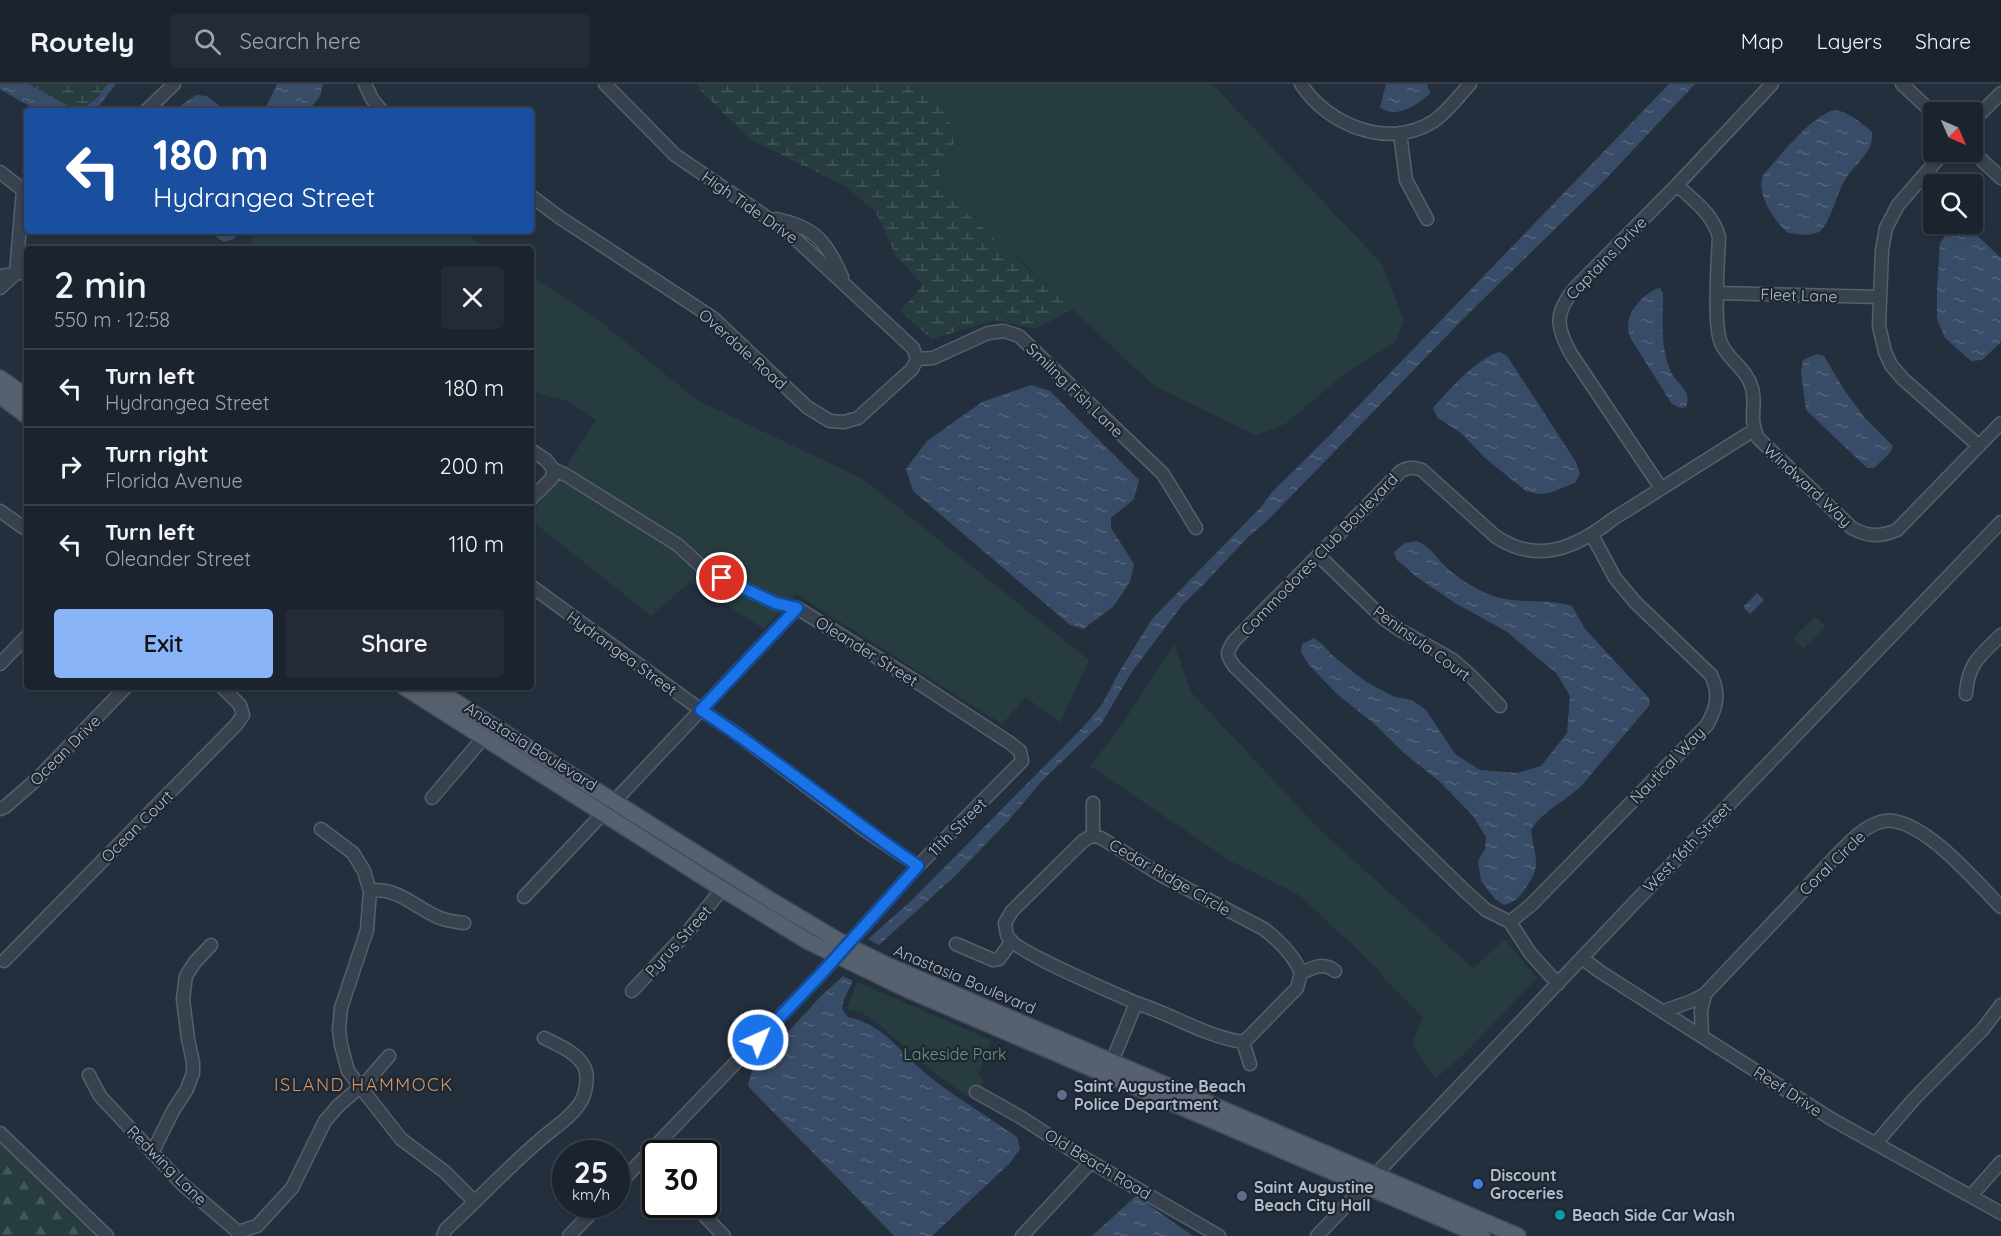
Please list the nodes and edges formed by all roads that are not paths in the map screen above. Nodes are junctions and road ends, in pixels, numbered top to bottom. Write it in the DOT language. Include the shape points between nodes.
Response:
graph roads {
  1 [pos="174,84"];
  2 [pos="365,84"];
  3 [pos="605,84"];
  4 [pos="1301,84"];
  5 [pos="1470,84"];
  6 [pos="1772,84"];
  7 [pos="1902,84"];
  8 [pos="1991,84"];
  9 [pos="2001,94"];
  10 [pos="1923,104"];
  11 [pos="149,108"];
  12 [pos="380,108"];
  13 [pos="1983,112"];
  14 [pos="1400,134"];
  15 [pos="1983,161"];
  16 [pos="1935,162"];
  17 [pos="0,172"];
  18 [pos="2001,178"];
  19 [pos="1677,184"];
  20 [pos="24,189"];
  21 [pos="534,198"];
  22 [pos="24,217"];
  23 [pos="1427,219"];
  24 [pos="22,272"];
  25 [pos="0,276"];
  26 [pos="0,288"];
  27 [pos="1718,293"];
  28 [pos="1880,297"];
  29 [pos="917,359"];
  30 [pos="0,378"];
  31 [pos="24,395"];
  32 [pos="0,396"];
  33 [pos="24,414"];
  34 [pos="2001,423"];
  35 [pos="1754,430"];
  36 [pos="1979,446"];
  37 [pos="534,452"];
  38 [pos="554,469"];
  39 [pos="1661,488"];
  40 [pos="534,496"];
  41 [pos="0,511"];
  42 [pos="2001,522"];
  43 [pos="24,528"];
  44 [pos="1196,528"];
  45 [pos="1592,535"];
  46 [pos="1318,555"];
  47 [pos="534,588"];
  48 [pos="797,608"];
  49 [pos="2001,635"];
  50 [pos="24,639"];
  51 [pos="0,664"];
  52 [pos="123,690"];
  53 [pos="225,690"];
  54 [pos="409,690"];
  55 [pos="436,690"];
  56 [pos="1966,694"];
  57 [pos="1500,706"];
  58 [pos="701,710"];
  59 [pos="484,737"];
  60 [pos="1020,754"];
  61 [pos="432,798"];
  62 [pos="1093,803"];
  63 [pos="608,807"];
  64 [pos="0,809"];
  65 [pos="321,829"];
  66 [pos="1093,835"];
  67 [pos="918,866"];
  68 [pos="722,889"];
  69 [pos="370,891"];
  70 [pos="524,897"];
  71 [pos="2001,907"];
  72 [pos="1510,922"];
  73 [pos="464,923"];
  74 [pos="1012,941"];
  75 [pos="956,944"];
  76 [pos="211,945"];
  77 [pos="842,951"];
  78 [pos="1582,958"];
  79 [pos="4,961"];
  80 [pos="1335,971"];
  81 [pos="1301,973"];
  82 [pos="1558,984"];
  83 [pos="632,991"];
  84 [pos="1705,994"];
  85 [pos="1136,1003"];
  86 [pos="2001,1005"];
  87 [pos="1664,1011"];
  88 [pos="1702,1036"];
  89 [pos="544,1038"];
  90 [pos="1243,1042"];
  91 [pos="389,1056"];
  92 [pos="1250,1064"];
  93 [pos="1109,1068"];
  94 [pos="89,1075"];
  95 [pos="360,1088"];
  96 [pos="976,1092"];
  97 [pos="0,1133"];
  98 [pos="662,1140"];
  99 [pos="1876,1143"];
  100 [pos="152,1153"];
  101 [pos="642,1161"];
  102 [pos="1091,1162"];
  103 [pos="2001,1162"];
  104 [pos="630,1173"];
  105 [pos="1375,1174"];
  106 [pos="1364,1186"];
  107 [pos="1971,1196"];
  108 [pos="475,1202"];
  109 [pos="2001,1213"];
  110 [pos="586,1218"];
  111 [pos="707,1218"];
  112 [pos="107,1236"];
  113 [pos="443,1236"];
  114 [pos="569,1236"];
  115 [pos="724,1236"];
  116 [pos="1022,1236"];
  117 [pos="1219,1236"];
  118 [pos="1317,1236"];
  119 [pos="1482,1236"];
  120 [pos="1518,1236"];
  1 -- 11 [label="street"];
  2 -- 12 [label="street"];
  3 -- 29 [label="street, High Tide Drive" via="675,155 787,231 913,348"];
  4 -- 14 [label="street" via="1340,121 1359,129"];
  5 -- 14 [label="street" via="1436,120"];
  6 -- 19 [label="street, Captains Drive"];
  7 -- 10 [label="street"];
  8 -- 9 [label="street"];
  9 -- 13 [label="street"];
  14 -- 23 [label="street" via="1406,180"];
  15 -- 18 [label="street"];
  16 -- 28 [label="street" via="1891,216 1883,243"];
  17 -- 20 [label="street"];
  19 -- 27 [label="street" via="1707,213 1716,228"];
  19 -- 39 [label="street, Captains Drive" via="1575,288 1560,311 1563,340"];
  21 -- 29 [label="street, Overdale Road" via="713,318 807,407 830,421 858,418 912,369"];
  22 -- 24 [label="street"];
  24 -- 25 [label="street"];
  24 -- 26 [label="street"];
  27 -- 28 [label="street, Fleet Lane"];
  27 -- 35 [label="street" via="1718,333 1724,350 1752,388"];
  28 -- 36 [label="street" via="1881,339 1892,365 1902,379"];
  29 -- 44 [label="street, Smiling Fish Lane" via="933,358 988,333 1004,331 1019,336 1163,474"];
  30 -- 31 [label="main road"];
  32 -- 33 [label="main road"];
  34 -- 36 [label="street, Windward Way"];
  35 -- 36 [label="street, Windward Way" via="1763,445 1852,528 1871,536 1888,534 1904,524"];
  35 -- 39 [label="street, Commodores Club Boulevard"];
  37 -- 38 [label="street, Oleander Street"];
  38 -- 40 [label="street" via="552,478"];
  38 -- 48 [label="street, Oleander Street" via="678,544 704,569 775,603"];
  39 -- 45 [label="street, Commodores Club Boulevard"];
  41 -- 43 [label="street"];
  42 -- 78 [label="street, West 16th Street"];
  45 -- 46 [label="street, Commodores Club Boulevard" via="1550,550 1521,550 1495,537 1415,467 1401,471"];
  45 -- 72 [label="street, Nautical Way" via="1615,578 1711,675 1718,697 1707,724 1531,906"];
  46 -- 57 [label="street, Peninsula Court" via="1383,618 1453,660"];
  46 -- 72 [label="street, Commodores Club Boulevard" via="1234,641 1228,656 1257,690 1465,891 1486,910"];
  47 -- 58 [label="street, Hydrangea Street"];
  48 -- 58 [label="street"];
  48 -- 60 [label="street, Oleander Street" via="920,684 1010,743"];
  49 -- 56 [label="street" via="1974,662 1967,677"];
  50 -- 51 [label="street"];
  52 -- 64 [label="street, Ocean Drive" via="30,786"];
  53 -- 79 [label="street, Ocean Court" via="240,705 243,715 236,725"];
  54 -- 59 [label="main road, Anastasia Boulevard"];
  55 -- 63 [label="main road, Anastasia Boulevard"];
  58 -- 63 [label="street"];
  58 -- 67 [label="street, Hydrangea Street"];
  59 -- 61 [label="street"];
  59 -- 63 [label="main road, Anastasia Boulevard"];
  60 -- 67 [label="street, 11th Street" via="1022,761"];
  62 -- 66 [label="street"];
  63 -- 68 [label="main road, Anastasia Boulevard"];
  63 -- 70 [label="street"];
  63 -- 77 [label="main road, Anastasia Boulevard" via="742,883"];
  65 -- 69 [label="street" via="346,846 359,861"];
  66 -- 74 [label="street, Cedar Ridge Circle" via="1012,911 1005,923"];
  66 -- 81 [label="street, Cedar Ridge Circle" via="1264,929 1276,938"];
  67 -- 77 [label="street, 11th Street"];
  68 -- 77 [label="main road, Anastasia Boulevard" via="809,942"];
  68 -- 83 [label="street, Pyrus Street"];
  69 -- 73 [label="street" via="390,892 439,918"];
  69 -- 95 [label="street" via="367,930 341,1008 339,1030 343,1058"];
  71 -- 84 [label="street, Coral Circle" via="1929,836 1895,820 1881,821 1858,834"];
  72 -- 82 [label="street, Commodores Club Boulevard" via="1530,953"];
  74 -- 75 [label="street" via="999,959 993,960"];
  74 -- 85 [label="street" via="1031,954"];
  76 -- 100 [label="street" via="186,976 183,999 193,1073"];
  77 -- 93 [label="main road, Anastasia Boulevard" via="906,989"];
  77 -- 98 [label="street, 11th Street"];
  78 -- 82 [label="street, West 16th Street"];
  78 -- 87 [label="street, Reef Drive"];
  80 -- 81 [label="street" via="1322,965"];
  81 -- 90 [label="street" via="1297,988"];
  82 -- 105 [label="street, West 16th Street"];
  84 -- 87 [label="street, Coral Circle"];
  84 -- 88 [label="street"];
  85 -- 90 [label="street" via="1200,1030"];
  85 -- 93 [label="street"];
  86 -- 99 [label="street"];
  87 -- 88 [label="street, Reef Drive"];
  88 -- 99 [label="street, Reef Drive"];
  89 -- 108 [label="street" via="577,1058 586,1071 582,1100"];
  90 -- 92 [label="street"];
  91 -- 95 [label="street, Redwing Lane"];
  93 -- 105 [label="main road, Anastasia Boulevard"];
  93 -- 106 [label="main road, Anastasia Boulevard"];
  94 -- 100 [label="street, Redwing Lane" via="100,1096"];
  95 -- 100 [label="street, Redwing Lane" via="326,1121 292,1188 257,1226 248,1230 238,1232"];
  95 -- 108 [label="street" via="401,1139 445,1172"];
  96 -- 102 [label="street, Old Beach Road"];
  97 -- 112 [label="street"];
  99 -- 107 [label="street, Reef Drive"];
  101 -- 104 [label="street, 11th Street"];
  102 -- 116 [label="street"];
  102 -- 117 [label="street, Old Beach Road"];
  103 -- 107 [label="street"];
  105 -- 106 [label="street, West 16th Street"];
  105 -- 120 [label="main road, Anastasia Boulevard"];
  106 -- 118 [label="street, West 16th Street"];
  106 -- 119 [label="main road, Anastasia Boulevard"];
  107 -- 109 [label="street, Reef Drive"];
  108 -- 113 [label="street"];
  110 -- 114 [label="street"];
  111 -- 115 [label="street"];
}
